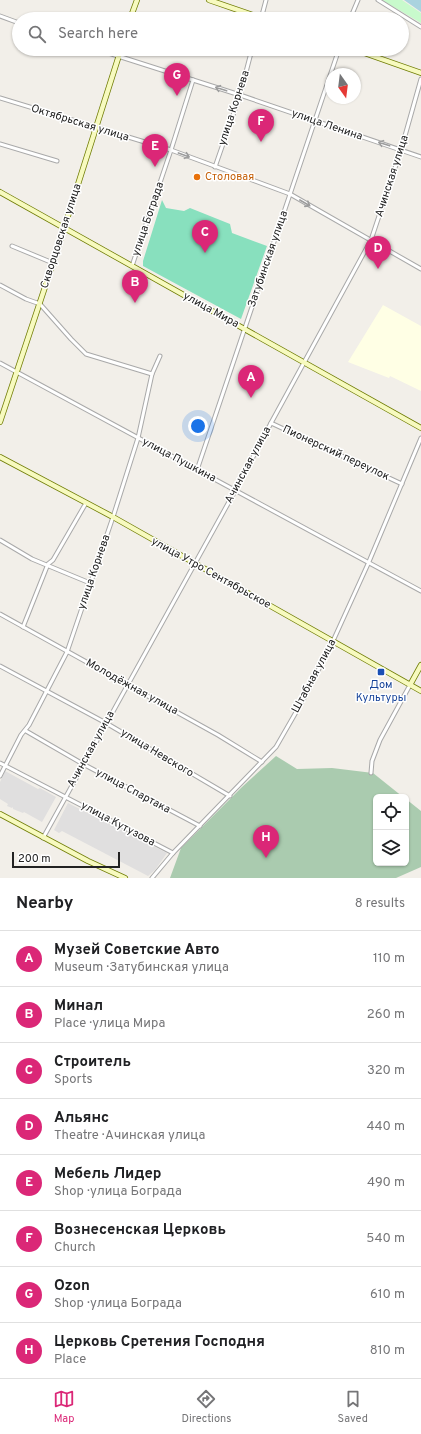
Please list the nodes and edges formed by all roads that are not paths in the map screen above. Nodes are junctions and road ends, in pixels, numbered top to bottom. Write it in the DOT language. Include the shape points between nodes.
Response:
graph roads {
  1 [pos="137,0"];
  2 [pos="209,0"];
  3 [pos="266,0"];
  4 [pos="358,0"];
  5 [pos="378,0"];
  6 [pos="133,12"];
  7 [pos="242,12"];
  8 [pos="263,12"];
  9 [pos="353,12"];
  10 [pos="397,12"];
  11 [pos="0,16"];
  12 [pos="409,19"];
  13 [pos="12,20"];
  14 [pos="421,27"];
  15 [pos="118,56"];
  16 [pos="250,56"];
  17 [pos="337,56"];
  18 [pos="374,56"];
  19 [pos="421,72"];
  20 [pos="421,79"];
  21 [pos="192,80"];
  22 [pos="240,95"];
  23 [pos="0,98"];
  24 [pos="315,122"];
  25 [pos="96,128"];
  26 [pos="0,144"];
  27 [pos="171,150"];
  28 [pos="401,150"];
  29 [pos="421,157"];
  30 [pos="57,161"];
  31 [pos="215,166"];
  32 [pos="0,192"];
  33 [pos="290,194"];
  34 [pos="63,228"];
  35 [pos="371,240"];
  36 [pos="12,246"];
  37 [pos="53,263"];
  38 [pos="132,266"];
  39 [pos="421,269"];
  40 [pos="0,285"];
  41 [pos="40,304"];
  42 [pos="244,329"];
  43 [pos="160,356"];
  44 [pos="0,363"];
  45 [pos="304,363"];
  46 [pos="17,373"];
  47 [pos="152,374"];
  48 [pos="2,413"];
  49 [pos="0,422"];
  50 [pos="271,422"];
  51 [pos="421,428"];
  52 [pos="138,438"];
  53 [pos="421,438"];
  54 [pos="0,457"];
  55 [pos="197,470"];
  56 [pos="402,484"];
  57 [pos="235,491"];
  58 [pos="86,503"];
  59 [pos="113,517"];
  60 [pos="0,540"];
  61 [pos="195,563"];
  62 [pos="48,564"];
  63 [pos="368,564"];
  64 [pos="90,583"];
  65 [pos="421,591"];
  66 [pos="0,614"];
  67 [pos="23,627"];
  68 [pos="333,641"];
  69 [pos="67,652"];
  70 [pos="421,665"];
  71 [pos="0,666"];
  72 [pos="126,685"];
  73 [pos="410,685"];
  74 [pos="46,691"];
  75 [pos="421,691"];
  76 [pos="106,723"];
  77 [pos="26,731"];
  78 [pos="262,762"];
  79 [pos="0,763"];
  80 [pos="83,764"];
  81 [pos="6,765"];
  82 [pos="371,773"];
  83 [pos="0,776"];
  84 [pos="65,796"];
  85 [pos="230,796"];
  86 [pos="0,814"];
  87 [pos="200,826"];
  88 [pos="43,838"];
  89 [pos="173,853"];
  90 [pos="124,878"];
  91 [pos="152,878"];
  1 -- 6 [label="street"];
  2 -- 7 [label="street"];
  3 -- 8 [label="street"];
  4 -- 9 [label="street"];
  5 -- 10 [label="street"];
  11 -- 13 [label="street"];
  12 -- 14 [label="street"];
  15 -- 21 [label="street, улица Ленина"];
  15 -- 25 [label="street, Скворцовская улица"];
  16 -- 22 [label="street, улица Корнева"];
  17 -- 24 [label="street, Затубинская улица"];
  18 -- 19 [label="street"];
  20 -- 28 [label="street, Ачинская улица"];
  22 -- 21 [label="street, улица Ленина, one-way"];
  21 -- 27 [label="street, улица Бограда"];
  22 -- 24 [label="street, улица Ленина"];
  22 -- 31 [label="street, улица Корнева"];
  23 -- 25 [label="street, Октябрьская улица"];
  28 -- 24 [label="street, улица Ленина, one-way"];
  24 -- 33 [label="street, Затубинская улица"];
  25 -- 27 [label="street, Октябрьская улица"];
  25 -- 34 [label="street, Скворцовская улица"];
  26 -- 30 [label="street"];
  27 -- 31 [label="street, Октябрьская улица, one-way"];
  27 -- 38 [label="street, улица Бограда"];
  28 -- 29 [label="street, улица Ленина"];
  28 -- 35 [label="street, Ачинская улица"];
  31 -- 33 [label="street, Октябрьская улица"];
  32 -- 34 [label="street, улица Мира"];
  33 -- 35 [label="street, Октябрьская улица, one-way"];
  33 -- 42 [label="street, Затубинская улица"];
  34 -- 37 [label="street, Скворцовская улица"];
  34 -- 38 [label="street, улица Мира"];
  35 -- 39 [label="street, Октябрьская улица"];
  35 -- 45 [label="street, Ачинская улица"];
  36 -- 37 [label="street"];
  37 -- 41 [label="street, Скворцовская улица"];
  38 -- 42 [label="street, улица Мира"];
  40 -- 41 [label="street"];
  41 -- 46 [label="street, Скворцовская улица"];
  41 -- 47 [label="street" via="86,354"];
  42 -- 45 [label="street, улица Мира"];
  42 -- 55 [label="street, Затубинская улица"];
  43 -- 47 [label="street, улица Корнева"];
  44 -- 46 [label="street, улица Пушкина"];
  45 -- 50 [label="street, Ачинская улица"];
  45 -- 51 [label="street, улица Мира"];
  46 -- 48 [label="street, Скворцовская улица"];
  46 -- 52 [label="street, улица Пушкина"];
  47 -- 52 [label="street, улица Корнева"];
  48 -- 49 [label="street, Скворцовская улица"];
  50 -- 56 [label="street, Пионерский переулок"];
  50 -- 57 [label="street, Ачинская улица"];
  52 -- 55 [label="street, улица Пушкина"];
  52 -- 59 [label="street, улица Корнева"];
  53 -- 56 [label="street, Штабная улица"];
  54 -- 58 [label="street, улица Утро Сентябрьское"];
  55 -- 57 [label="street, улица Пушкина"];
  56 -- 63 [label="street, Штабная улица"];
  57 -- 61 [label="street, Ачинская улица"];
  57 -- 63 [label="street, улица Пушкина"];
  58 -- 59 [label="street, улица Утро Сентябрьское"];
  58 -- 62 [label="street" via="53,560"];
  59 -- 61 [label="street, улица Утро Сентябрьское"];
  59 -- 64 [label="street, улица Корнева"];
  60 -- 62 [label="street" via="32,559"];
  61 -- 68 [label="street, улица Утро Сентябрьское"];
  61 -- 72 [label="street, Ачинская улица"];
  62 -- 64 [label="street"];
  62 -- 67 [label="street"];
  63 -- 65 [label="street, улица Пушкина"];
  63 -- 68 [label="street, Штабная улица"];
  64 -- 69 [label="street, улица Корнева"];
  66 -- 67 [label="street, Молодёжная улица"];
  67 -- 69 [label="street, Молодёжная улица"];
  68 -- 73 [label="street, улица Утро Сентябрьское"];
  68 -- 78 [label="street, Штабная улица" via="276,747"];
  69 -- 72 [label="street, Молодёжная улица"];
  69 -- 74 [label="street, улица Корнева"];
  70 -- 73 [label="street"];
  71 -- 74 [label="street, улица Невского"];
  72 -- 76 [label="street, Ачинская улица"];
  72 -- 78 [label="street, Молодёжная улица"];
  73 -- 75 [label="street, улица Утро Сентябрьское"];
  73 -- 82 [label="street" via="380,740 372,761"];
  74 -- 76 [label="street, улица Невского"];
  74 -- 77 [label="street, улица Корнева"];
  76 -- 80 [label="street, Ачинская улица"];
  76 -- 85 [label="street, улица Невского"];
  77 -- 80 [label="street, улица Спартака"];
  77 -- 81 [label="street, улица Корнева" via="21,735"];
  78 -- 85 [label="street, Штабная улица"];
  79 -- 81 [label="street, улица Кутузова"];
  80 -- 84 [label="street, Ачинская улица"];
  80 -- 87 [label="street, улица Спартака"];
  81 -- 83 [label="street, улица Корнева"];
  81 -- 84 [label="street, улица Кутузова"];
  84 -- 88 [label="street, Ачинская улица"];
  84 -- 89 [label="street, улица Кутузова"];
  85 -- 87 [label="street, Штабная улица"];
  86 -- 88 [label="street"];
  87 -- 89 [label="street, Штабная улица"];
  88 -- 90 [label="street"];
  89 -- 91 [label="street, Штабная улица"];
}
